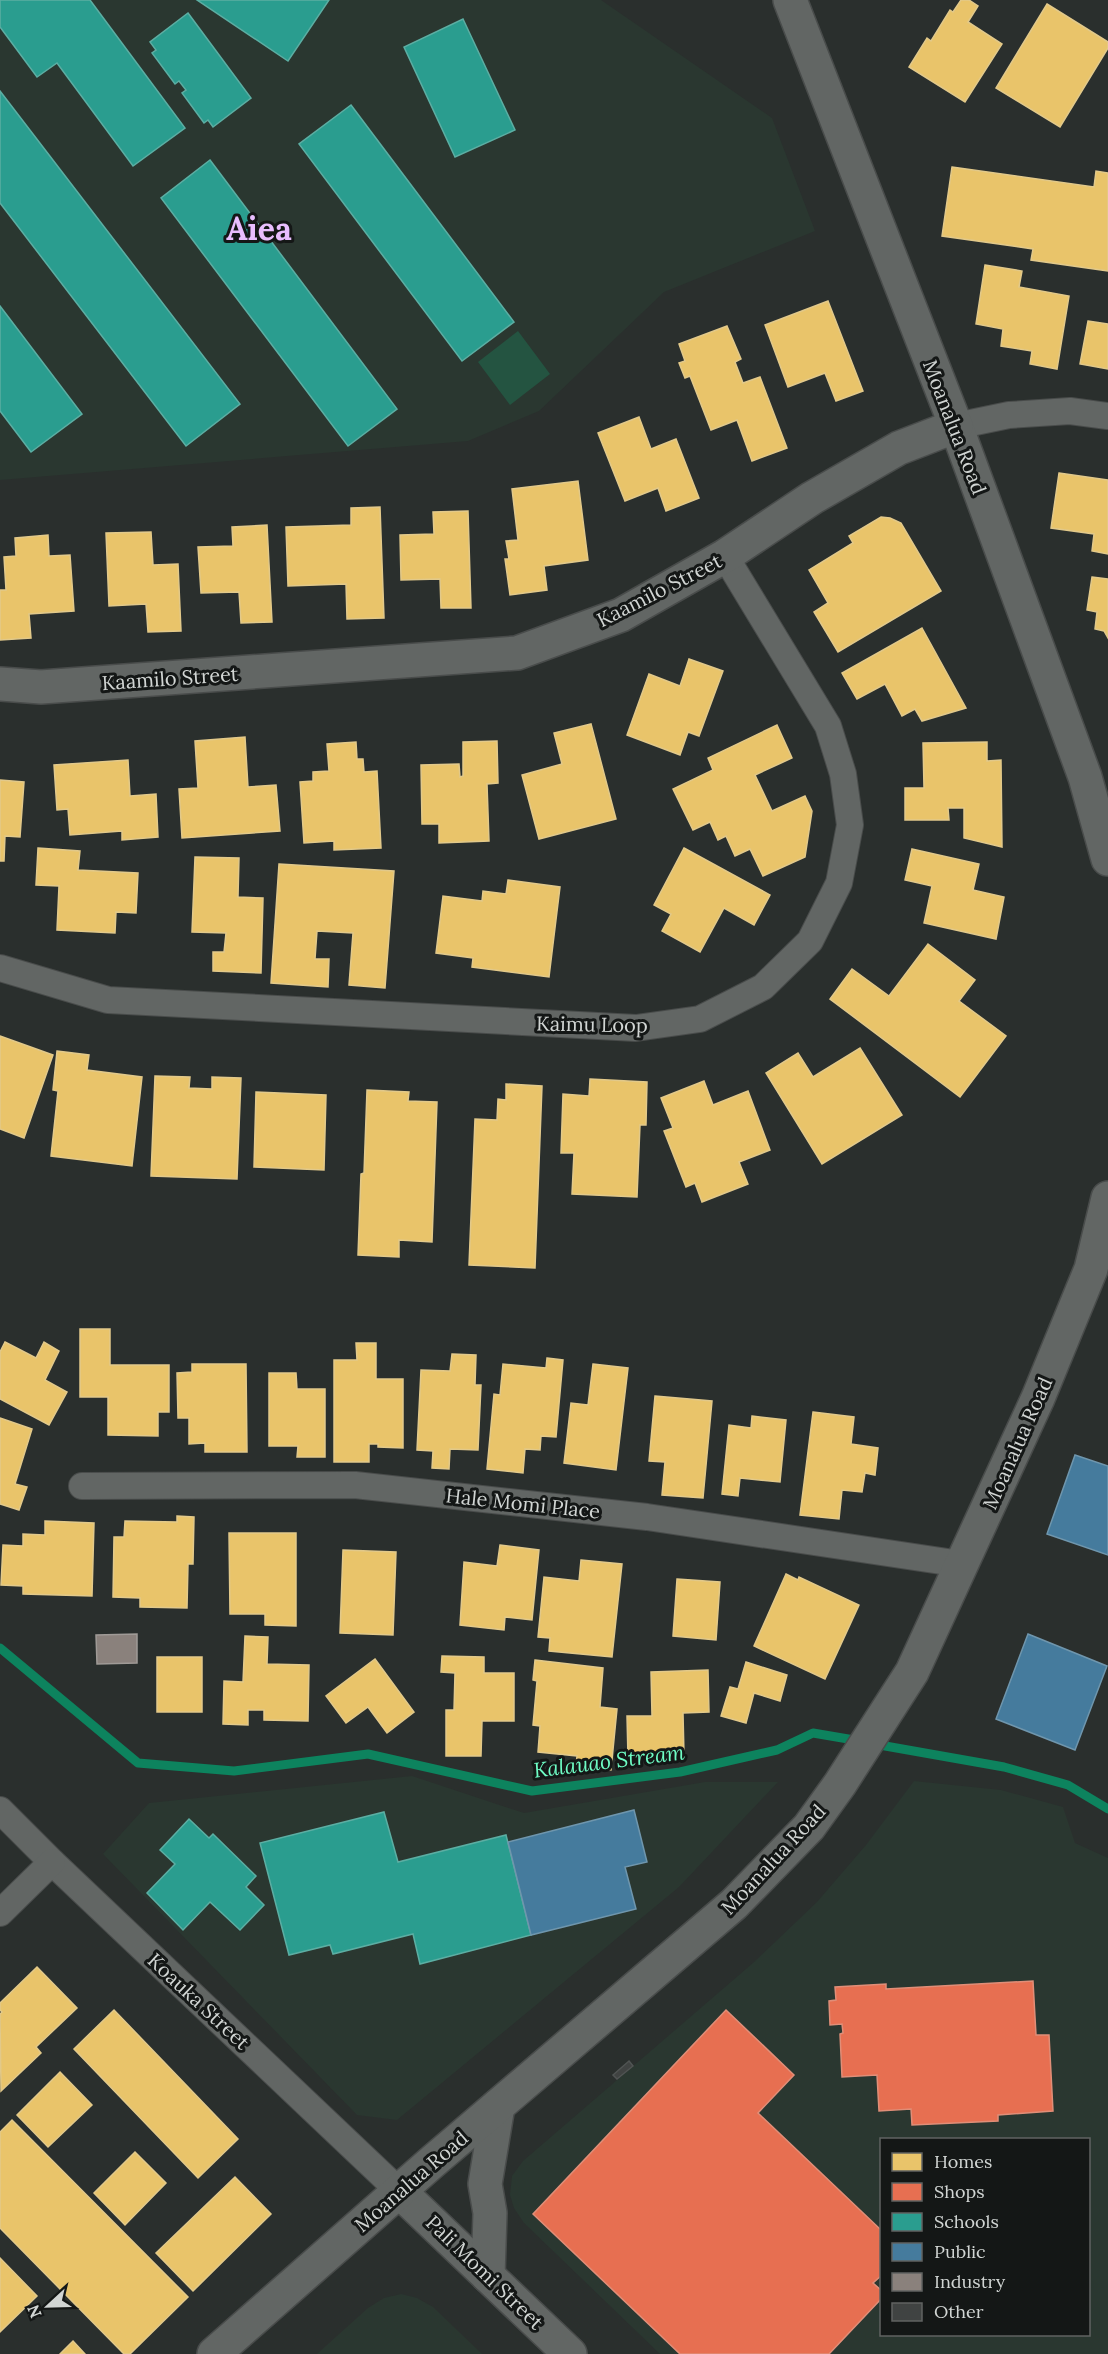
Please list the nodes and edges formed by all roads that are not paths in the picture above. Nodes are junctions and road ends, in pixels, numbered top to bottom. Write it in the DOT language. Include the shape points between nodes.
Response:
graph roads {
  1 [pos="789,0"];
  2 [pos="1108,416"];
  3 [pos="956,426"];
  4 [pos="725,556"];
  5 [pos="0,684"];
  6 [pos="1096,777"];
  7 [pos="1108,859"];
  8 [pos="0,968"];
  9 [pos="1108,1198"];
  10 [pos="82,1486"];
  11 [pos="961,1564"];
  12 [pos="0,1810"];
  13 [pos="52,1862"];
  14 [pos="0,1913"];
  15 [pos="498,2106"];
  16 [pos="399,2191"];
  17 [pos="488,2276"];
  18 [pos="214,2354"];
  19 [pos="570,2354"];
  1 -- 3 [label="main road, Moanalua Road"];
  2 -- 3 [label="street, Kaamilo Street" via="1070,411 1009,416"];
  3 -- 4 [label="main road, Kaamilo Street" via="899,448 821,492"];
  3 -- 6 [label="main road, Moanalua Road"];
  4 -- 5 [label="main road, Kaamilo Street" via="621,615 517,653 41,687"];
  4 -- 8 [label="street, Kaimu Loop" via="828,726 843,774 850,825 839,883 810,941 763,987 700,1019 636,1028 108,1000"];
  6 -- 7 [label="main road, Moanalua Road"];
  9 -- 11 [label="main road, Moanalua Road" via="1091,1269 1038,1398"];
  10 -- 11 [label="street, Hale Momi Place" via="355,1485 647,1516"];
  11 -- 15 [label="main road, Moanalua Road" via="912,1672 809,1827 734,1904"];
  12 -- 13 [label="street, Koauka Street"];
  13 -- 14 [label="street"];
  13 -- 16 [label="street, Koauka Street"];
  15 -- 16 [label="main road, Moanalua Road"];
  15 -- 17 [label="main road" via="485,2184 490,2213"];
  16 -- 17 [label="main road, Pali Momi Street"];
  16 -- 18 [label="main road, Moanalua Road"];
  17 -- 19 [label="main road, Pali Momi Street"];
}
